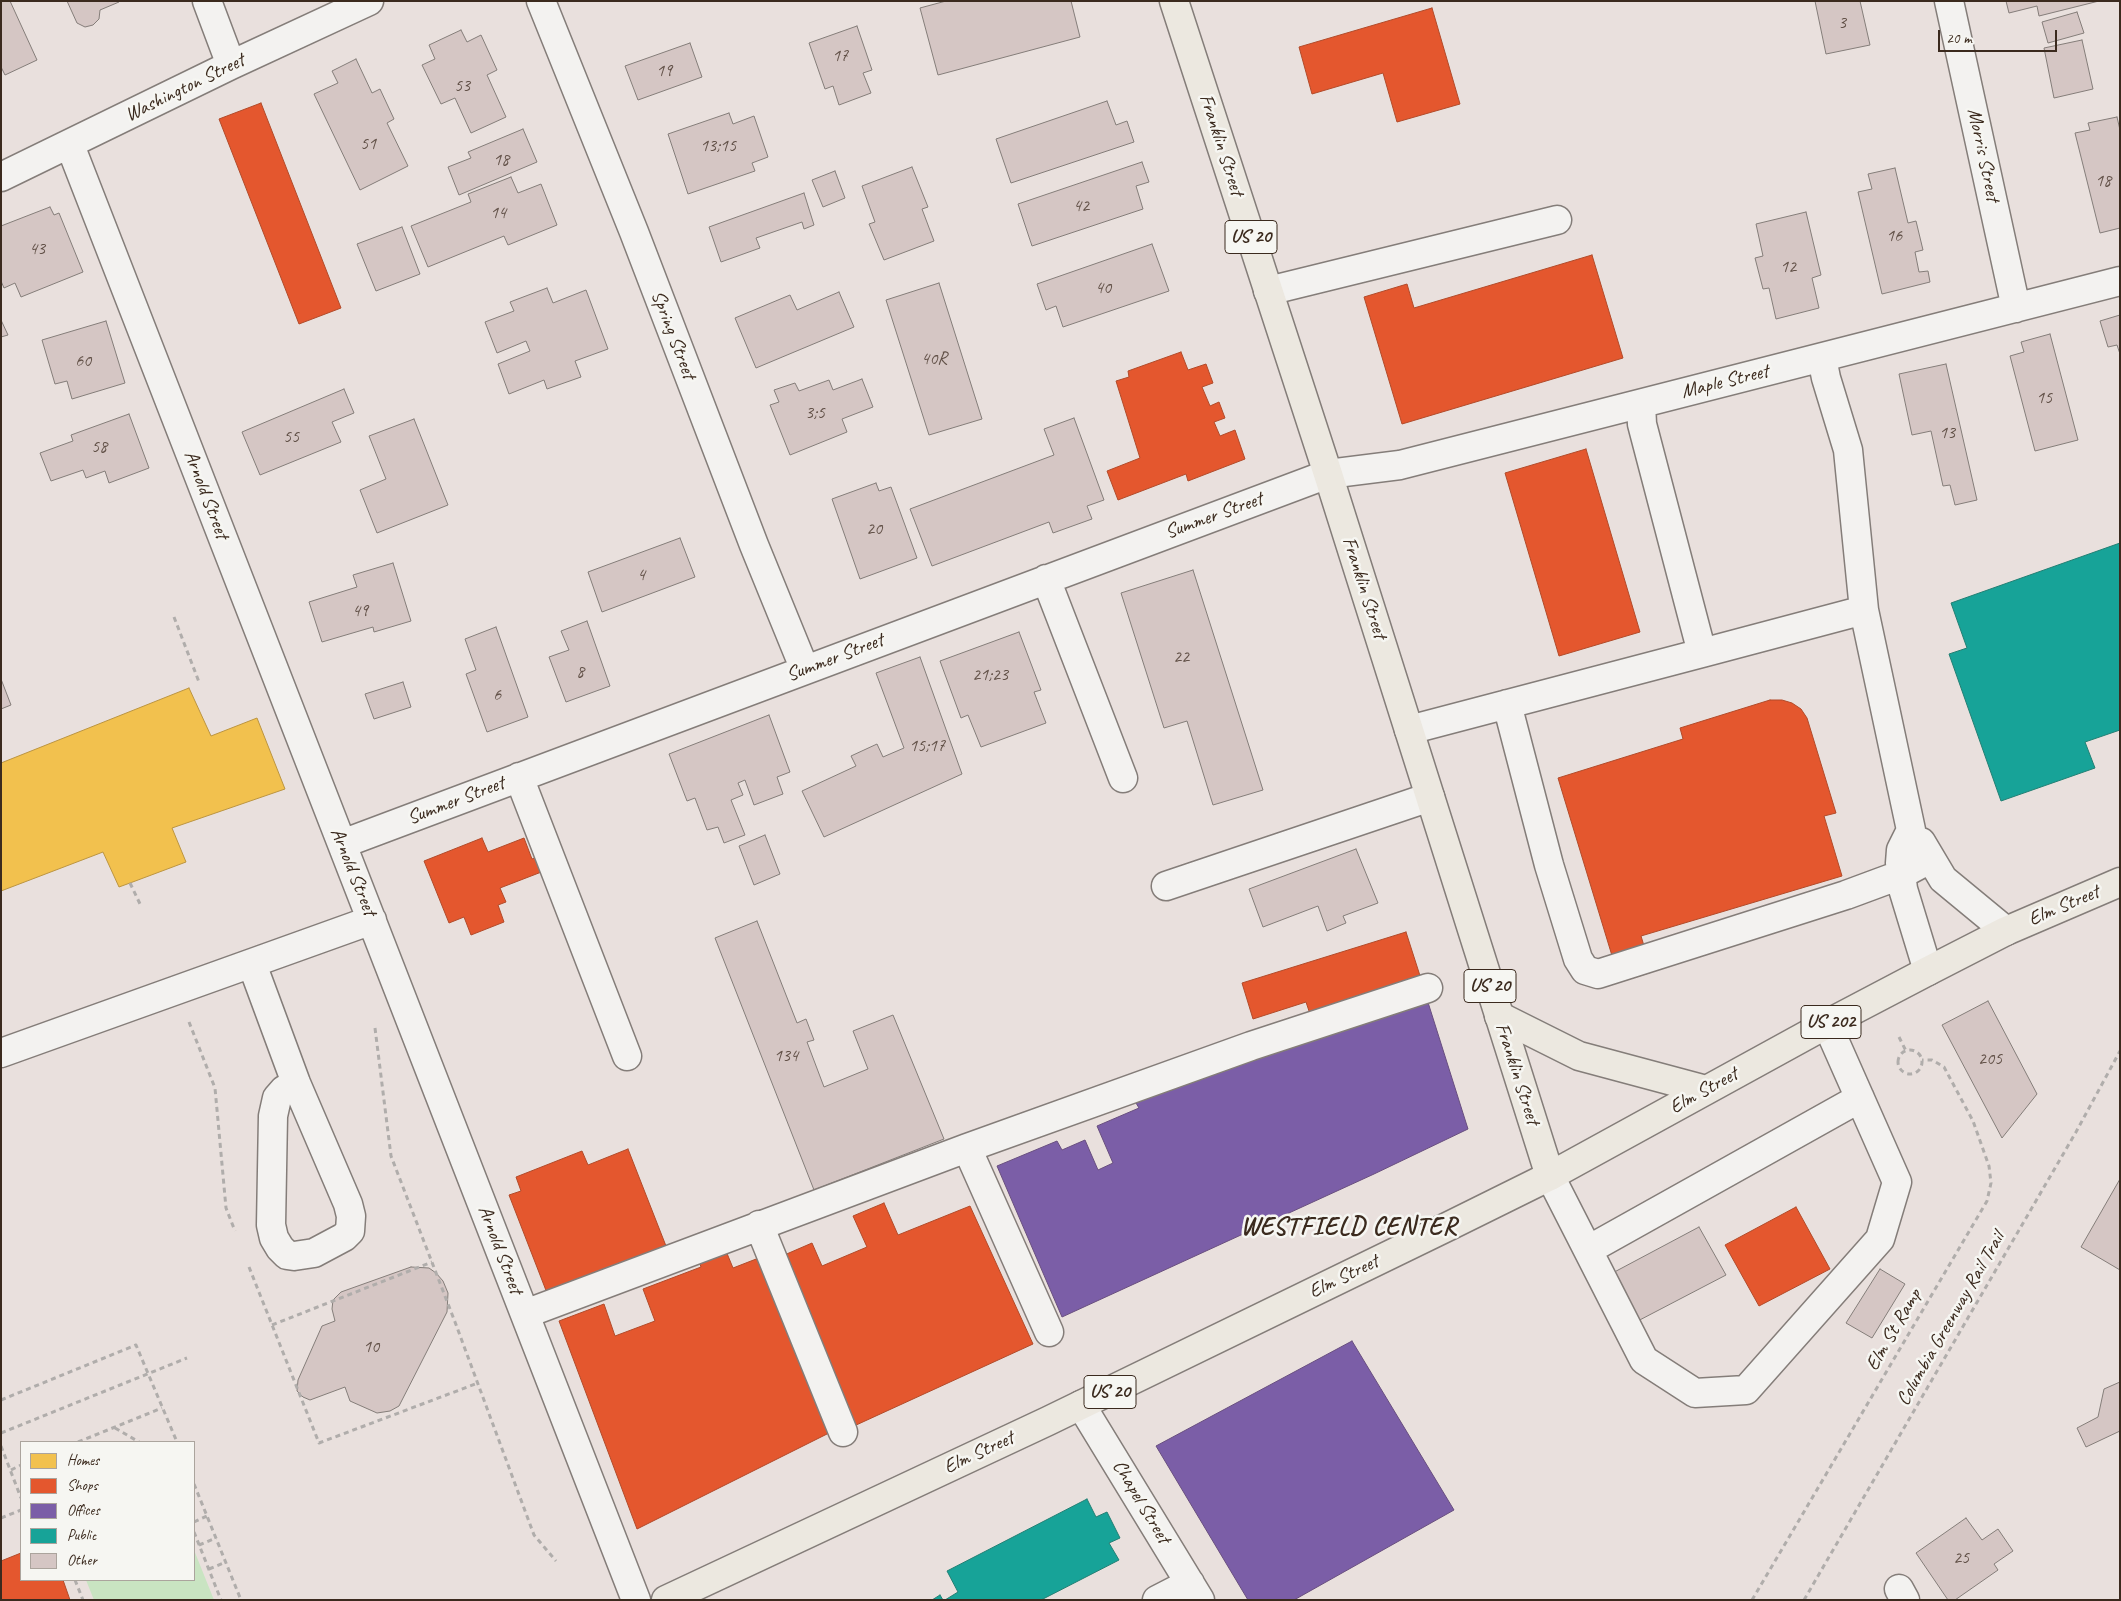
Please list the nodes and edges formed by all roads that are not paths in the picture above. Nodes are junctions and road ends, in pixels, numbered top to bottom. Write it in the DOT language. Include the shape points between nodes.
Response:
graph roads {
  1 [pos="207,1"];
  2 [pos="369,1"];
  3 [pos="541,1"];
  4 [pos="1174,1"];
  5 [pos="1949,1"];
  6 [pos="231,65"];
  7 [pos="70,144"];
  8 [pos="1,176"];
  9 [pos="1557,220"];
  10 [pos="2120,281"];
  11 [pos="1268,291"];
  12 [pos="2016,308"];
  13 [pos="1822,358"];
  14 [pos="1641,404"];
  15 [pos="1328,474"];
  16 [pos="1046,578"];
  17 [pos="1864,610"];
  18 [pos="1702,653"];
  19 [pos="805,670"];
  20 [pos="1507,704"];
  21 [pos="1409,730"];
  22 [pos="519,778"];
  23 [pos="1123,778"];
  24 [pos="1430,797"];
  25 [pos="1911,830"];
  26 [pos="342,844"];
  27 [pos="1930,859"];
  28 [pos="1900,875"];
  29 [pos="2120,882"];
  30 [pos="1166,886"];
  31 [pos="372,920"];
  32 [pos="2006,931"];
  33 [pos="252,964"];
  34 [pos="1928,971"];
  35 [pos="1428,988"];
  36 [pos="1499,1016"];
  37 [pos="1827,1024"];
  38 [pos="1,1053"];
  39 [pos="627,1056"];
  40 [pos="296,1083"];
  41 [pos="1706,1090"];
  42 [pos="1860,1098"];
  43 [pos="967,1148"];
  44 [pos="1550,1176"];
  45 [pos="758,1225"];
  46 [pos="1588,1250"];
  47 [pos="524,1314"];
  48 [pos="1049,1332"];
  49 [pos="1081,1405"];
  50 [pos="843,1432"];
  51 [pos="1195,1591"];
  52 [pos="636,1600"];
  53 [pos="666,1600"];
  54 [pos="1157,1600"];
  1 -- 6 [label="street"];
  2 -- 6 [label="street, Washington Street"];
  3 -- 19 [label="street, Spring Street"];
  4 -- 11 [label="main road, Franklin Street / US 20"];
  5 -- 12 [label="street, Morris Street"];
  6 -- 7 [label="street, Washington Street"];
  7 -- 8 [label="street, Washington Street"];
  7 -- 26 [label="street, Arnold Street"];
  9 -- 11 [label="street"];
  10 -- 12 [label="street, Maple Street"];
  11 -- 15 [label="main road, Franklin Street / US 20"];
  12 -- 13 [label="street, Maple Street"];
  13 -- 14 [label="street, Maple Street"];
  13 -- 17 [label="street" via="1848,450"];
  14 -- 15 [label="street, Maple Street" via="1400,465"];
  14 -- 18 [label="street" via="1642,424"];
  15 -- 16 [label="street, Summer Street"];
  15 -- 21 [label="main road, Franklin Street / US 20"];
  16 -- 19 [label="street, Summer Street"];
  16 -- 23 [label="street"];
  17 -- 18 [label="street"];
  17 -- 25 [label="street"];
  18 -- 20 [label="street"];
  19 -- 22 [label="street, Summer Street"];
  20 -- 21 [label="street"];
  20 -- 28 [label="street" via="1548,865 1576,954 1585,970 1598,974"];
  21 -- 24 [label="main road, Franklin Street / US 20"];
  22 -- 26 [label="street, Summer Street"];
  22 -- 39 [label="street"];
  24 -- 30 [label="street"];
  24 -- 36 [label="main road, Franklin Street / US 20"];
  25 -- 27 [label="street"];
  25 -- 28 [label="street" via="1901,850"];
  26 -- 31 [label="street, Arnold Street"];
  27 -- 28 [label="street"];
  27 -- 32 [label="street" via="1943,879"];
  28 -- 34 [label="street"];
  29 -- 32 [label="main road, Elm Street / US 202"];
  31 -- 33 [label="street"];
  31 -- 47 [label="street, Arnold Street"];
  32 -- 34 [label="main road, Elm Street / US 202"];
  33 -- 38 [label="street"];
  33 -- 40 [label="street"];
  34 -- 37 [label="main road, Elm Street / US 202"];
  35 -- 43 [label="street" via="1252,1046"];
  36 -- 41 [label="main road" via="1580,1056"];
  36 -- 44 [label="main road, Franklin Street / US 20"];
  37 -- 41 [label="main road, Elm Street / US 202"];
  37 -- 42 [label="street"];
  40 -- 40 [label="street" via="276,1098 271,1225 280,1248 294,1256 314,1253 344,1238 350,1231 351,1216"];
  41 -- 44 [label="main road, Elm Street / US 202"];
  42 -- 46 [label="street"];
  42 -- 46 [label="street" via="1897,1182 1880,1239 1746,1390 1695,1393 1644,1360"];
  43 -- 45 [label="street"];
  43 -- 48 [label="street"];
  44 -- 46 [label="street"];
  44 -- 49 [label="main road, Elm Street / US 20"];
  45 -- 47 [label="street"];
  45 -- 50 [label="street"];
  47 -- 52 [label="street, Arnold Street"];
  49 -- 51 [label="street, Chapel Street"];
  49 -- 53 [label="main road, Elm Street / US 20"];
  51 -- 54 [label="street"];
}
